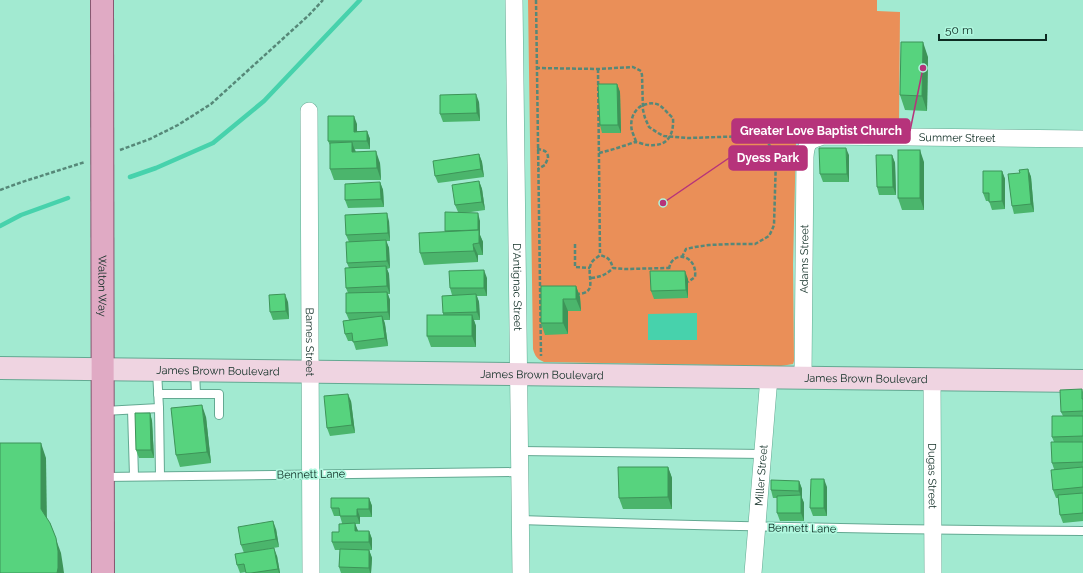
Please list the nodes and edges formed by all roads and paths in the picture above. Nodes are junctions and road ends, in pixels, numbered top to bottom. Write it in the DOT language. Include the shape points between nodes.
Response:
graph roads {
  1 [pos="102,0"];
  2 [pos="323,0"];
  3 [pos="514,0"];
  4 [pos="536,0"];
  5 [pos="536,68"];
  6 [pos="598,69"];
  7 [pos="643,105"];
  8 [pos="308,111"];
  9 [pos="670,136"];
  10 [pos="1083,139"];
  11 [pos="636,142"];
  12 [pos="808,142"];
  13 [pos="537,149"];
  14 [pos="599,153"];
  15 [pos="102,160"];
  16 [pos="538,169"];
  17 [pos="0,190"];
  18 [pos="575,244"];
  19 [pos="600,255"];
  20 [pos="682,257"];
  21 [pos="590,268"];
  22 [pos="613,268"];
  23 [pos="591,278"];
  24 [pos="688,282"];
  25 [pos="540,294"];
  26 [pos="547,294"];
  27 [pos="576,294"];
  28 [pos="541,356"];
  29 [pos="0,368"];
  30 [pos="102,369"];
  31 [pos="157,370"];
  32 [pos="195,370"];
  33 [pos="310,371"];
  34 [pos="519,374"];
  35 [pos="769,377"];
  36 [pos="803,377"];
  37 [pos="932,379"];
  38 [pos="1083,381"];
  39 [pos="158,394"];
  40 [pos="196,394"];
  41 [pos="159,408"];
  42 [pos="132,410"];
  43 [pos="102,411"];
  44 [pos="219,415"];
  45 [pos="520,451"];
  46 [pos="763,454"];
  47 [pos="520,472"];
  48 [pos="310,474"];
  49 [pos="134,476"];
  50 [pos="160,476"];
  51 [pos="103,477"];
  52 [pos="520,520"];
  53 [pos="757,527"];
  54 [pos="933,530"];
  55 [pos="1083,531"];
  56 [pos="103,573"];
  57 [pos="311,573"];
  58 [pos="521,573"];
  59 [pos="753,573"];
  60 [pos="933,573"];
  1 -- 15 [label="main road, Walton Way"];
  2 -- 15 [label="path" via="211,104 178,125"];
  3 -- 34 [label="street, D'Antignac Street"];
  4 -- 5 [label="path"];
  5 -- 6 [label="path"];
  5 -- 13 [label="path"];
  6 -- 7 [label="path" via="633,67 641,71"];
  6 -- 14 [label="path"];
  7 -- 9 [label="path" via="649,127 664,136"];
  7 -- 9 [label="path" via="659,105 673,118"];
  7 -- 11 [label="path" via="638,108 631,121"];
  8 -- 33 [label="street, Barnes Street"];
  9 -- 11 [label="path" via="658,145"];
  9 -- 20 [label="path" via="750,136 765,139 776,158 774,225 769,236 755,244 686,249"];
  10 -- 12 [label="street, Summer Street" via="823,136"];
  11 -- 14 [label="path"];
  12 -- 36 [label="street, Adams Street" via="805,156"];
  13 -- 16 [label="path"];
  13 -- 16 [label="path" via="547,152 548,158 545,165"];
  14 -- 19 [label="path"];
  15 -- 17 [label="path"];
  15 -- 30 [label="main road, Walton Way"];
  16 -- 25 [label="path"];
  18 -- 21 [label="path" via="575,267"];
  19 -- 21 [label="path" via="592,262"];
  19 -- 22 [label="path" via="610,260"];
  20 -- 22 [label="path" via="674,259 669,270"];
  20 -- 24 [label="path" via="691,260 695,268 694,277"];
  21 -- 23 [label="path"];
  22 -- 23 [label="path" via="603,276"];
  23 -- 27 [label="path" via="588,291"];
  25 -- 26 [label="path"];
  25 -- 28 [label="path"];
  29 -- 30 [label="street, James Brown Boulevard"];
  30 -- 31 [label="street, James Brown Boulevard"];
  30 -- 43 [label="main road, Walton Way"];
  31 -- 32 [label="street, James Brown Boulevard"];
  31 -- 39 [label="lane"];
  32 -- 33 [label="street, James Brown Boulevard"];
  32 -- 40 [label="lane"];
  33 -- 34 [label="street, James Brown Boulevard"];
  33 -- 48 [label="street, Barnes Street"];
  34 -- 35 [label="street, James Brown Boulevard"];
  34 -- 45 [label="street, D'Antignac Street"];
  35 -- 36 [label="street, James Brown Boulevard"];
  35 -- 46 [label="street, Miller Street"];
  36 -- 37 [label="street, James Brown Boulevard"];
  37 -- 38 [label="street, James Brown Boulevard"];
  37 -- 54 [label="street, Dugas Street"];
  39 -- 40 [label="lane"];
  39 -- 41 [label="lane"];
  40 -- 44 [label="lane" via="219,394"];
  41 -- 42 [label="lane"];
  41 -- 50 [label="lane" via="156,437"];
  42 -- 43 [label="lane"];
  42 -- 49 [label="lane" via="136,437"];
  43 -- 51 [label="main road, Walton Way"];
  45 -- 46 [label="lane"];
  45 -- 47 [label="street, D'Antignac Street"];
  46 -- 53 [label="street, Miller Street"];
  47 -- 48 [label="lane, Bennett Lane"];
  47 -- 52 [label="street, D'Antignac Street"];
  48 -- 50 [label="lane, Bennett Lane"];
  48 -- 57 [label="street, Barnes Street"];
  49 -- 50 [label="lane, Bennett Lane"];
  49 -- 51 [label="lane, Bennett Lane"];
  51 -- 56 [label="main road, Walton Way"];
  52 -- 53 [label="lane, Bennett Lane"];
  52 -- 58 [label="street, D'Antignac Street"];
  53 -- 54 [label="lane, Bennett Lane"];
  53 -- 59 [label="street, Miller Street"];
  54 -- 55 [label="lane, Bennett Lane"];
  54 -- 60 [label="street, Dugas Street"];
}
